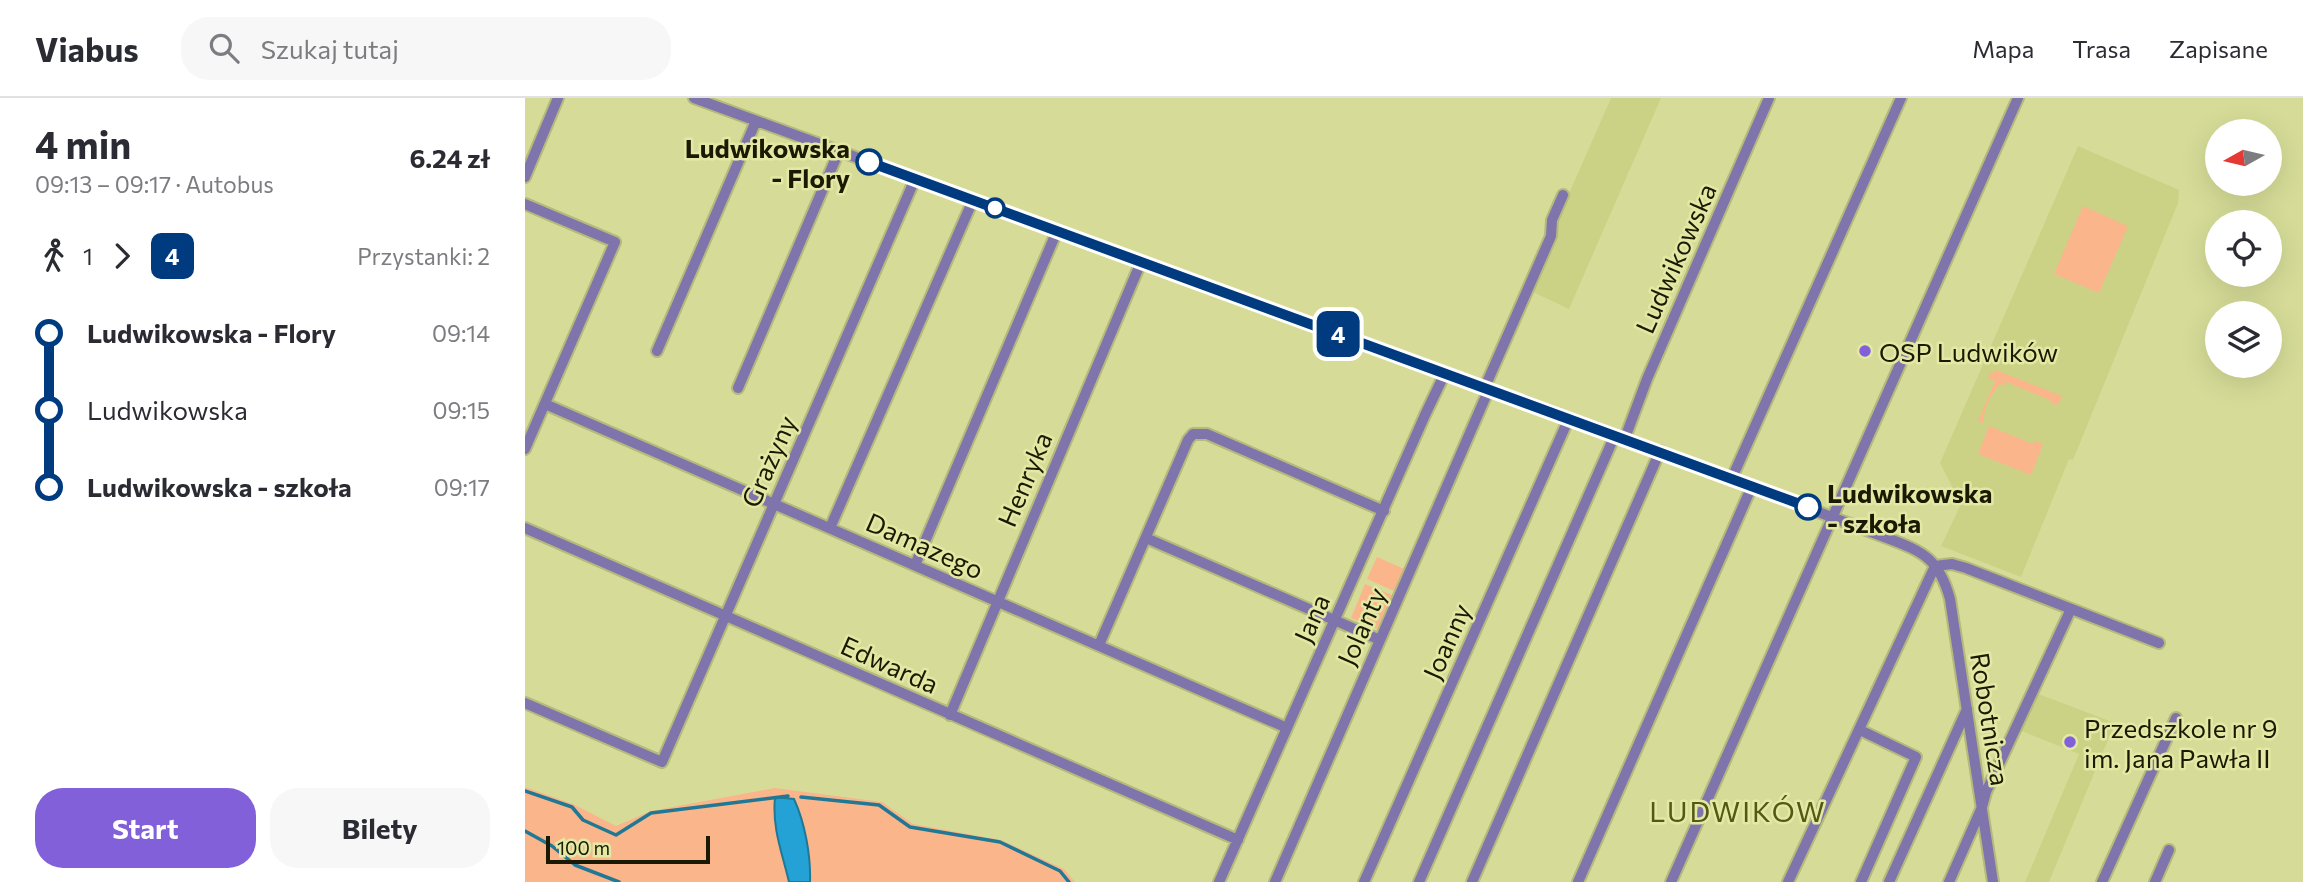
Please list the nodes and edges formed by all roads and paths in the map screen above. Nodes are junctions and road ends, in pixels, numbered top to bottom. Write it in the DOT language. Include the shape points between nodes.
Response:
graph roads {
  1 [pos="558,98"];
  2 [pos="694,98"];
  3 [pos="1769,98"];
  4 [pos="1901,98"];
  5 [pos="2018,98"];
  6 [pos="756,121"];
  7 [pos="839,151"];
  8 [pos="525,177"];
  9 [pos="915,179"];
  10 [pos="1563,195"];
  11 [pos="973,200"];
  12 [pos="525,204"];
  13 [pos="1057,231"];
  14 [pos="1142,262"];
  15 [pos="657,351"];
  16 [pos="1445,373"];
  17 [pos="738,388"];
  18 [pos="1487,388"];
  19 [pos="545,404"];
  20 [pos="1569,418"];
  21 [pos="1620,436"];
  22 [pos="525,449"];
  23 [pos="1660,451"];
  24 [pos="1732,478"];
  25 [pos="1752,486"];
  26 [pos="774,504"];
  27 [pos="1384,511"];
  28 [pos="1832,517"];
  29 [pos="525,528"];
  30 [pos="830,528"];
  31 [pos="1146,537"];
  32 [pos="915,565"];
  33 [pos="1935,566"];
  34 [pos="996,601"];
  35 [pos="2071,608"];
  36 [pos="725,616"];
  37 [pos="1335,621"];
  38 [pos="1380,640"];
  39 [pos="2159,643"];
  40 [pos="1099,645"];
  41 [pos="525,703"];
  42 [pos="1967,709"];
  43 [pos="950,715"];
  44 [pos="2176,718"];
  45 [pos="1287,728"];
  46 [pos="1860,730"];
  47 [pos="1982,807"];
  48 [pos="1238,840"];
  49 [pos="2169,850"];
  50 [pos="1219,882"];
  51 [pos="1275,882"];
  52 [pos="1364,882"];
  53 [pos="1419,882"];
  54 [pos="1472,882"];
  55 [pos="1578,882"];
  56 [pos="1671,882"];
  57 [pos="1789,882"];
  58 [pos="1860,882"];
  59 [pos="1889,882"];
  60 [pos="1949,882"];
  61 [pos="1993,882"];
  62 [pos="2102,882"];
  63 [pos="2155,882"];
  1 -- 8 [label="street"];
  2 -- 6 [label="street"];
  3 -- 21 [label="street, Ludwikowska"];
  4 -- 24 [label="street"];
  5 -- 28 [label="street"];
  6 -- 7 [label="street"];
  6 -- 15 [label="street"];
  7 -- 9 [label="street"];
  7 -- 17 [label="street"];
  9 -- 11 [label="street"];
  9 -- 26 [label="street, Grażyny"];
  10 -- 18 [label="street" via="1552,220 1551,236"];
  11 -- 13 [label="street"];
  11 -- 30 [label="street"];
  12 -- 19 [label="street" via="615,242"];
  13 -- 14 [label="street"];
  13 -- 32 [label="street"];
  14 -- 16 [label="street"];
  14 -- 34 [label="street, Henryka"];
  16 -- 18 [label="street"];
  16 -- 27 [label="street, Jana"];
  18 -- 20 [label="street"];
  18 -- 38 [label="street, Jolanty"];
  19 -- 22 [label="street"];
  19 -- 26 [label="street, Damazego"];
  20 -- 21 [label="street"];
  20 -- 52 [label="street, Joanny"];
  21 -- 23 [label="street"];
  21 -- 53 [label="street, Ludwikowska"];
  23 -- 24 [label="street"];
  23 -- 54 [label="street"];
  24 -- 25 [label="street"];
  25 -- 28 [label="street"];
  25 -- 55 [label="street"];
  26 -- 30 [label="street, Damazego"];
  26 -- 36 [label="street, Grażyny"];
  27 -- 31 [label="street" via="1200,432 1188,440"];
  27 -- 37 [label="street, Jana"];
  28 -- 33 [label="street" via="1914,548"];
  28 -- 56 [label="street"];
  29 -- 36 [label="street, Edwarda"];
  30 -- 32 [label="street, Damazego"];
  31 -- 37 [label="street"];
  31 -- 40 [label="street"];
  32 -- 34 [label="street, Damazego"];
  33 -- 35 [label="street" via="1952,564"];
  33 -- 42 [label="street, Robotnicza" via="1949,599"];
  33 -- 46 [label="street"];
  34 -- 40 [label="street, Damazego"];
  34 -- 43 [label="street, Henryka"];
  35 -- 39 [label="street"];
  35 -- 47 [label="street"];
  36 -- 41 [label="street, Grażyny" via="662,762"];
  36 -- 43 [label="street, Edwarda"];
  37 -- 38 [label="street"];
  37 -- 45 [label="street, Jana"];
  38 -- 51 [label="street, Jolanty"];
  40 -- 45 [label="street, Damazego"];
  42 -- 47 [label="street, Robotnicza"];
  42 -- 59 [label="street"];
  43 -- 48 [label="street, Edwarda"];
  44 -- 62 [label="street"];
  45 -- 48 [label="street, Jana"];
  46 -- 57 [label="street"];
  46 -- 58 [label="street" via="1916,757"];
  47 -- 60 [label="street"];
  47 -- 61 [label="street, Robotnicza"];
  48 -- 50 [label="street, Jana"];
  49 -- 63 [label="street"];
}
